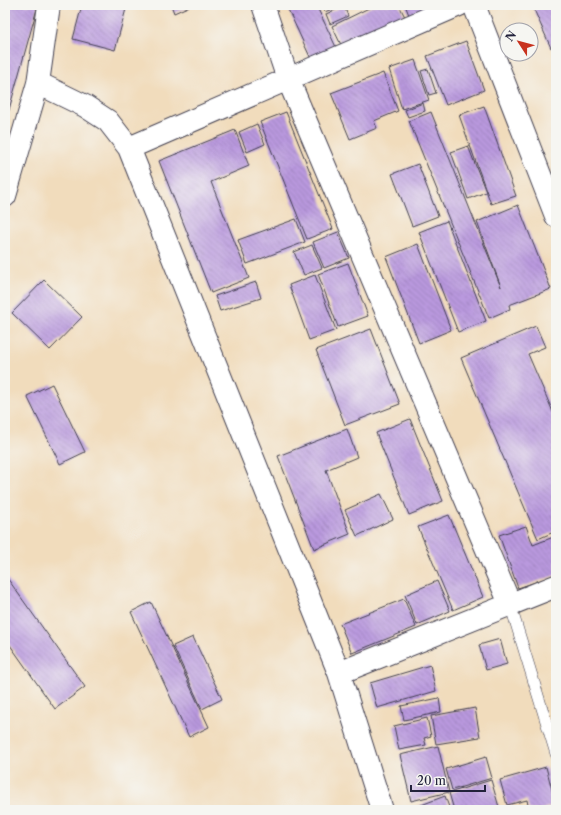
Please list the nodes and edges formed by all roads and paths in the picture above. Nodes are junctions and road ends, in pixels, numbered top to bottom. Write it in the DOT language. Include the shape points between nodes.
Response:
graph roads {
  1 [pos="49,5"];
  2 [pos="263,5"];
  3 [pos="459,5"];
  4 [pos="474,5"];
  5 [pos="288,79"];
  6 [pos="38,83"];
  7 [pos="129,148"];
  8 [pos="5,196"];
  9 [pos="556,216"];
  10 [pos="556,586"];
  11 [pos="510,604"];
  12 [pos="339,674"];
  13 [pos="556,754"];
  14 [pos="382,810"];
  1 -- 6 [label="street"];
  2 -- 5 [label="street"];
  3 -- 5 [label="street"];
  4 -- 9 [label="street"];
  5 -- 7 [label="street"];
  5 -- 11 [label="street"];
  6 -- 7 [label="street" via="85,106 108,121"];
  6 -- 8 [label="street"];
  7 -- 12 [label="street"];
  10 -- 11 [label="street"];
  11 -- 12 [label="street"];
  11 -- 13 [label="lane"];
  12 -- 14 [label="street"];
}
